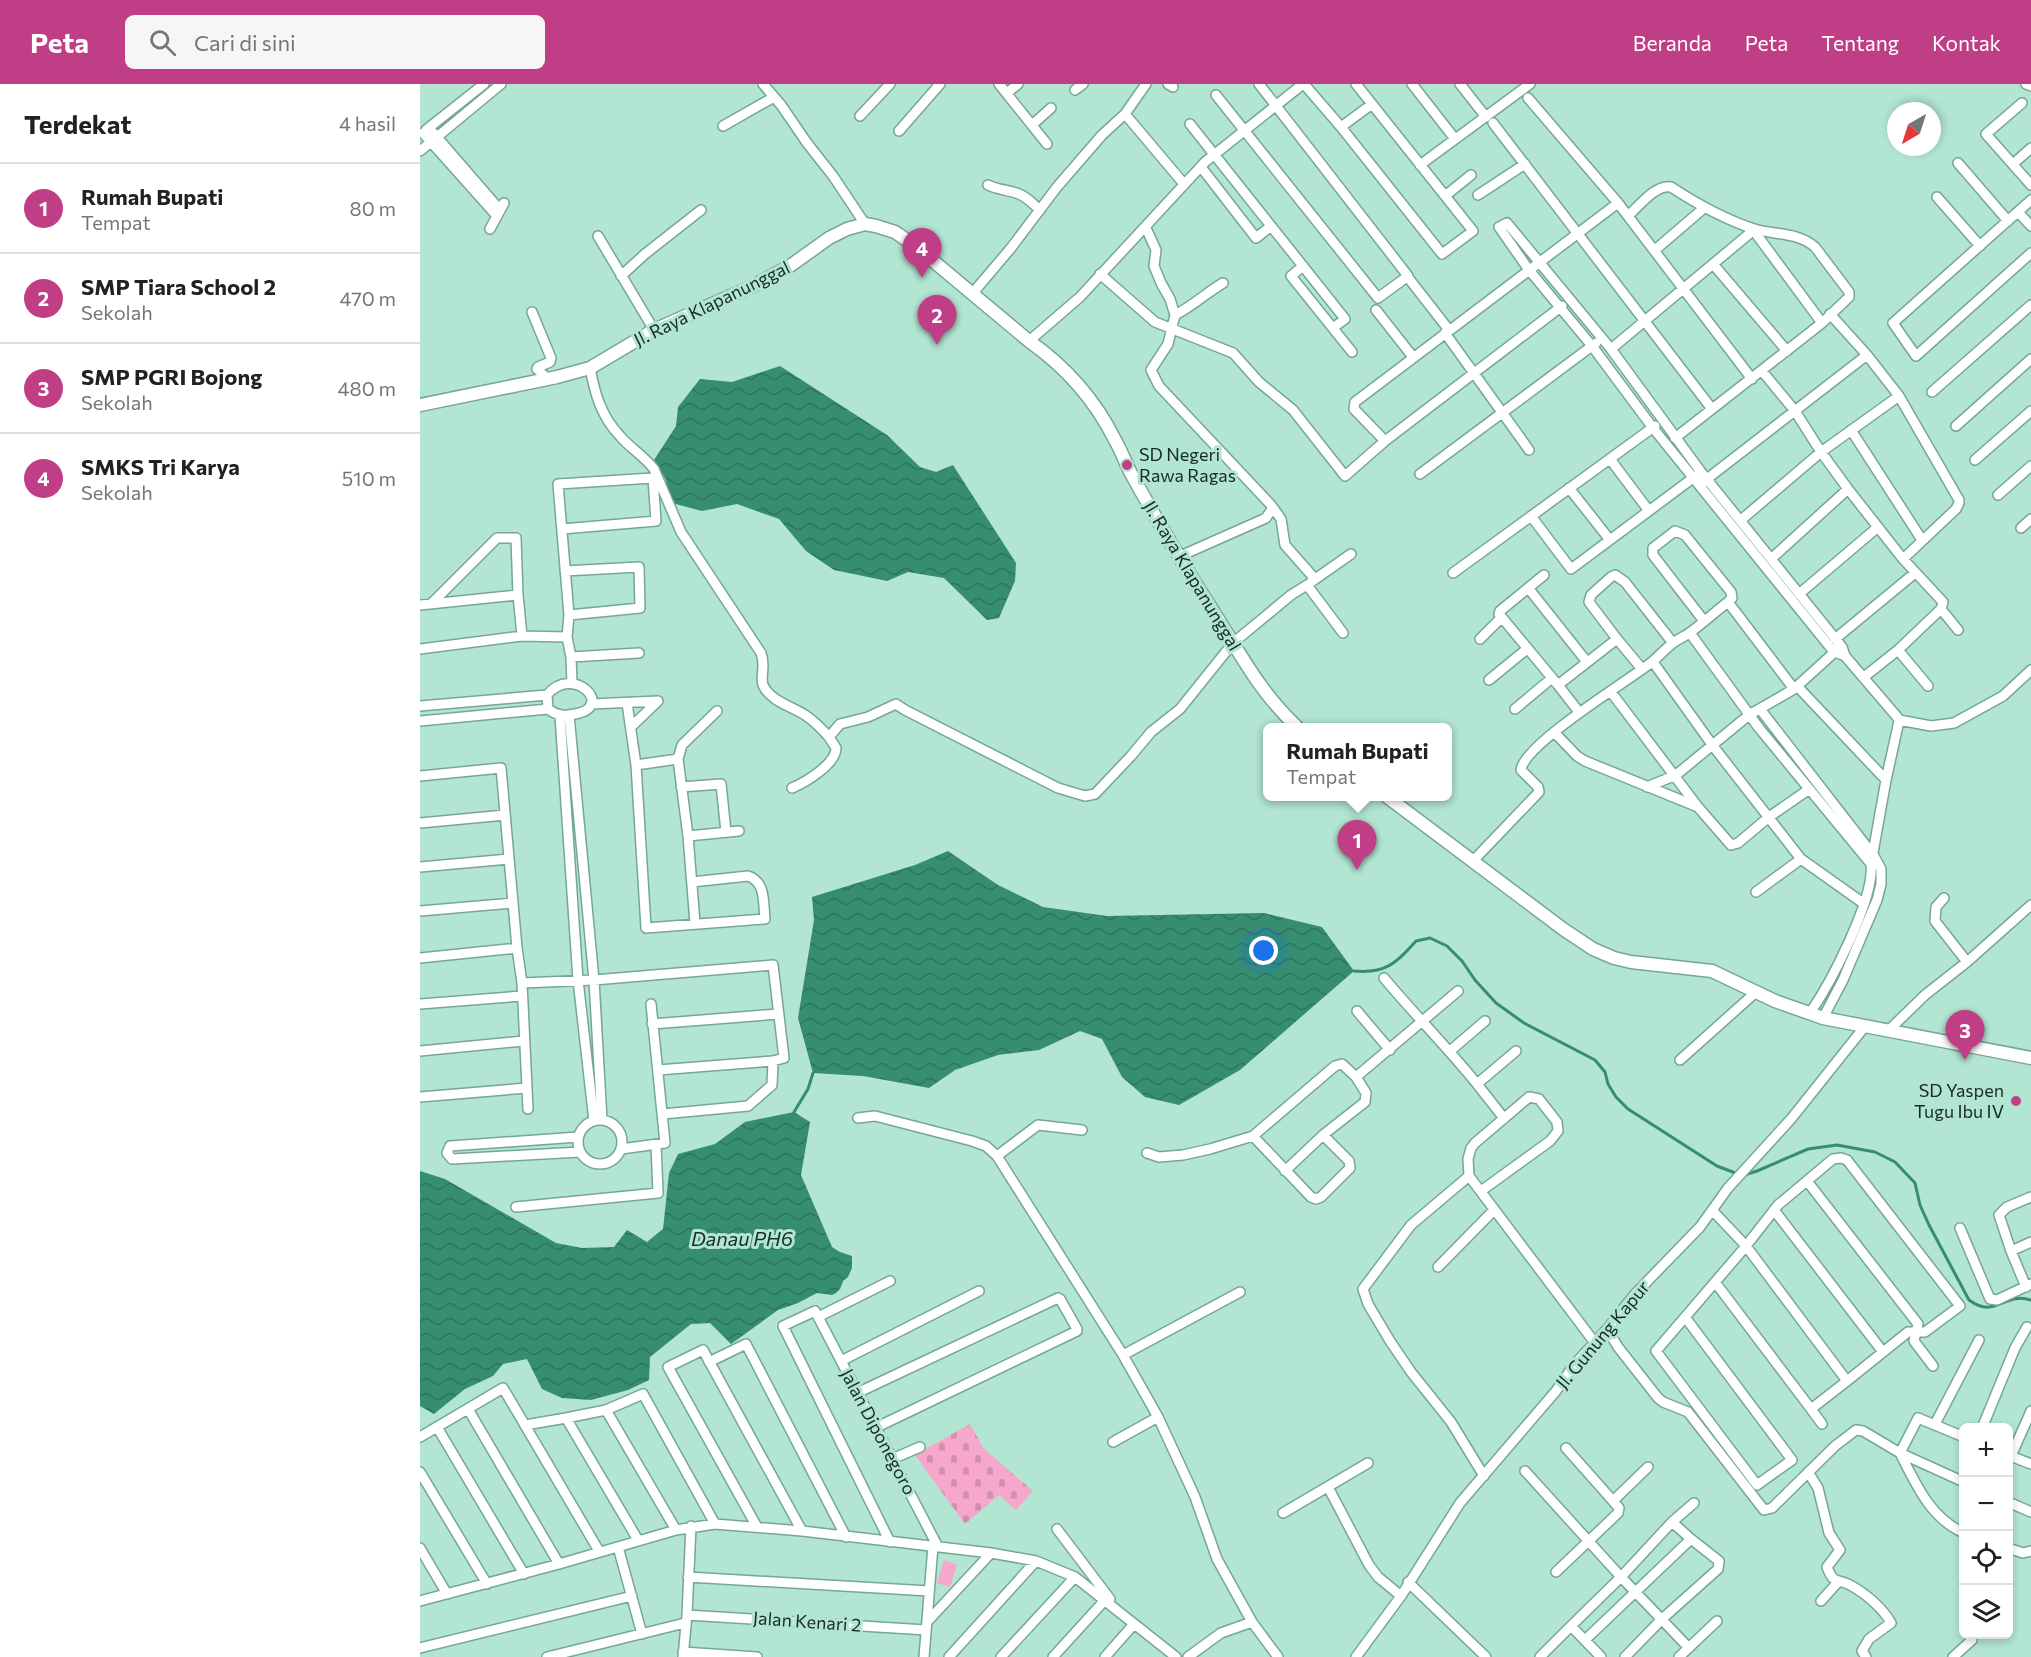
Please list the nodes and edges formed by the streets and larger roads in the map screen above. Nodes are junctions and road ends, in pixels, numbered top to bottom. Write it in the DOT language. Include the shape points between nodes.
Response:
graph roads {
  1 [pos="484,84"];
  2 [pos="501,84"];
  3 [pos="763,84"];
  4 [pos="890,84"];
  5 [pos="940,84"];
  6 [pos="999,84"];
  7 [pos="1018,84"];
  8 [pos="1146,84"];
  9 [pos="1258,84"];
  10 [pos="1304,84"];
  11 [pos="1356,84"];
  12 [pos="1412,84"];
  13 [pos="1460,84"];
  14 [pos="1530,84"];
  15 [pos="2026,84"];
  16 [pos="2031,86"];
  17 [pos="1521,91"];
  18 [pos="1006,93"];
  19 [pos="1216,95"];
  20 [pos="774,97"];
  21 [pos="2022,103"];
  22 [pos="1372,104"];
  23 [pos="1276,106"];
  24 [pos="1051,108"];
  25 [pos="1125,114"];
  26 [pos="860,116"];
  27 [pos="1489,120"];
  28 [pos="1190,124"];
  29 [pos="1032,125"];
  30 [pos="723,126"];
  31 [pos="1341,128"];
  32 [pos="1245,130"];
  33 [pos="899,131"];
  34 [pos="424,132"];
  35 [pos="433,139"];
  36 [pos="1455,139"];
  37 [pos="1047,144"];
  38 [pos="2031,147"];
  39 [pos="420,151"];
  40 [pos="1215,154"];
  41 [pos="1958,163"];
  42 [pos="1525,164"];
  43 [pos="2013,164"];
  44 [pos="1420,165"];
  45 [pos="1201,167"];
  46 [pos="1471,175"];
  47 [pos="1184,184"];
  48 [pos="988,185"];
  49 [pos="2031,185"];
  50 [pos="1478,195"];
  51 [pos="1445,196"];
  52 [pos="1937,197"];
  53 [pos="2031,200"];
  54 [pos="1618,203"];
  55 [pos="1704,208"];
  56 [pos="700,210"];
  57 [pos="1040,210"];
  58 [pos="2018,212"];
  59 [pos="1628,216"];
  60 [pos="2008,221"];
  61 [pos="865,224"];
  62 [pos="1272,226"];
  63 [pos="2031,226"];
  64 [pos="490,228"];
  65 [pos="1146,228"];
  66 [pos="1754,230"];
  67 [pos="1578,233"];
  68 [pos="598,236"];
  69 [pos="1980,246"];
  70 [pos="1655,250"];
  71 [pos="2031,253"];
  72 [pos="1539,263"];
  73 [pos="1713,264"];
  74 [pos="1303,266"];
  75 [pos="1529,270"];
  76 [pos="1100,274"];
  77 [pos="621,276"];
  78 [pos="1410,280"];
  79 [pos="1223,282"];
  80 [pos="1684,289"];
  81 [pos="972,294"];
  82 [pos="1569,301"];
  83 [pos="2031,305"];
  84 [pos="1560,308"];
  85 [pos="1376,310"];
  86 [pos="532,312"];
  87 [pos="1830,314"];
  88 [pos="1175,315"];
  89 [pos="1645,321"];
  90 [pos="1822,323"];
  91 [pos="1333,328"];
  92 [pos="654,330"];
  93 [pos="1172,330"];
  94 [pos="1447,332"];
  95 [pos="1602,339"];
  96 [pos="1029,341"];
  97 [pos="1592,346"];
  98 [pos="1611,349"];
  99 [pos="1787,351"];
  100 [pos="1352,352"];
  101 [pos="1867,355"];
  102 [pos="1413,357"];
  103 [pos="2031,359"];
  104 [pos="590,368"];
  105 [pos="1762,371"];
  106 [pos="1474,373"];
  107 [pos="548,378"];
  108 [pos="1752,379"];
  109 [pos="1932,393"];
  110 [pos="1899,396"];
  111 [pos="420,405"];
  112 [pos="1712,409"];
  113 [pos="1795,411"];
  114 [pos="2031,411"];
  115 [pos="1503,412"];
  116 [pos="1662,421"];
  117 [pos="1956,426"];
  118 [pos="1653,428"];
  119 [pos="1851,430"];
  120 [pos="1675,438"];
  121 [pos="1385,441"];
  122 [pos="1529,450"];
  123 [pos="1821,452"];
  124 [pos="1610,459"];
  125 [pos="1976,460"];
  126 [pos="2031,466"];
  127 [pos="1419,474"];
  128 [pos="1700,478"];
  129 [pos="1569,489"];
  130 [pos="1848,489"];
  131 [pos="1998,495"];
  132 [pos="1271,505"];
  133 [pos="1649,511"];
  134 [pos="1531,516"];
  135 [pos="2031,519"];
  136 [pos="1741,520"];
  137 [pos="1878,527"];
  138 [pos="2021,528"];
  139 [pos="562,529"];
  140 [pos="1610,540"];
  141 [pos="1922,540"];
  142 [pos="1351,554"];
  143 [pos="1178,557"];
  144 [pos="1772,558"];
  145 [pos="1903,559"];
  146 [pos="565,571"];
  147 [pos="1453,573"];
  148 [pos="1915,573"];
  149 [pos="1544,575"];
  150 [pos="1311,582"];
  151 [pos="1529,589"];
  152 [pos="1800,594"];
  153 [pos="518,596"];
  154 [pos="1728,602"];
  155 [pos="431,604"];
  156 [pos="420,605"];
  157 [pos="1941,609"];
  158 [pos="569,615"];
  159 [pos="1501,618"];
  160 [pos="1704,621"];
  161 [pos="1958,630"];
  162 [pos="1343,633"];
  163 [pos="1690,633"];
  164 [pos="522,636"];
  165 [pos="567,637"];
  166 [pos="1480,639"];
  167 [pos="1617,639"];
  168 [pos="1233,643"];
  169 [pos="1673,643"];
  170 [pos="1839,648"];
  171 [pos="420,649"];
  172 [pos="1527,649"];
  173 [pos="1898,650"];
  174 [pos="639,653"];
  175 [pos="571,657"];
  176 [pos="1587,662"];
  177 [pos="1653,662"];
  178 [pos="1642,669"];
  179 [pos="2031,670"];
  180 [pos="1864,677"];
  181 [pos="1490,680"];
  182 [pos="1555,681"];
  183 [pos="572,684"];
  184 [pos="1928,686"];
  185 [pos="1796,688"];
  186 [pos="1611,692"];
  187 [pos="547,695"];
  188 [pos="669,696"];
  189 [pos="658,701"];
  190 [pos="627,703"];
  191 [pos="591,704"];
  192 [pos="420,706"];
  193 [pos="1515,709"];
  194 [pos="1760,709"];
  195 [pos="548,710"];
  196 [pos="717,711"];
  197 [pos="1579,712"];
  198 [pos="564,715"];
  199 [pos="1749,715"];
  200 [pos="1899,720"];
  201 [pos="420,721"];
  202 [pos="1293,723"];
  203 [pos="631,727"];
  204 [pos="1554,732"];
  205 [pos="830,737"];
  206 [pos="1713,746"];
  207 [pos="678,759"];
  208 [pos="636,765"];
  209 [pos="420,776"];
  210 [pos="1676,776"];
  211 [pos="1886,780"];
  212 [pos="681,787"];
  213 [pos="1647,787"];
  214 [pos="792,788"];
  215 [pos="1808,789"];
  216 [pos="1393,801"];
  217 [pos="1698,807"];
  218 [pos="505,815"];
  219 [pos="1769,818"];
  220 [pos="420,823"];
  221 [pos="739,831"];
  222 [pos="726,832"];
  223 [pos="688,836"];
  224 [pos="509,859"];
  225 [pos="1801,859"];
  226 [pos="1872,860"];
  227 [pos="1472,862"];
  228 [pos="420,867"];
  229 [pos="692,882"];
  230 [pos="1756,892"];
  231 [pos="1944,898"];
  232 [pos="513,903"];
  233 [pos="1863,903"];
  234 [pos="2031,904"];
  235 [pos="420,911"];
  236 [pos="694,923"];
  237 [pos="517,948"];
  238 [pos="420,958"];
  239 [pos="1967,962"];
  240 [pos="1384,978"];
  241 [pos="578,980"];
  242 [pos="594,980"];
  243 [pos="522,983"];
  244 [pos="1458,991"];
  245 [pos="1756,992"];
  246 [pos="522,996"];
  247 [pos="651,1004"];
  248 [pos="420,1005"];
  249 [pos="1357,1011"];
  250 [pos="1810,1013"];
  251 [pos="778,1014"];
  252 [pos="1823,1018"];
  253 [pos="1485,1021"];
  254 [pos="1421,1023"];
  255 [pos="652,1024"];
  256 [pos="1866,1025"];
  257 [pos="1890,1029"];
  258 [pos="524,1041"];
  259 [pos="1390,1050"];
  260 [pos="1450,1051"];
  261 [pos="1516,1051"];
  262 [pos="420,1052"];
  263 [pos="2031,1058"];
  264 [pos="1680,1060"];
  265 [pos="773,1061"];
  266 [pos="658,1070"];
  267 [pos="1356,1077"];
  268 [pos="1477,1084"];
  269 [pos="527,1088"];
  270 [pos="420,1097"];
  271 [pos="528,1108"];
  272 [pos="663,1114"];
  273 [pos="1503,1117"];
  274 [pos="858,1118"];
  275 [pos="598,1120"];
  276 [pos="1082,1130"];
  277 [pos="1323,1135"];
  278 [pos="1253,1136"];
  279 [pos="578,1137"];
  280 [pos="656,1145"];
  281 [pos="621,1149"];
  282 [pos="580,1152"];
  283 [pos="1147,1153"];
  284 [pos="997,1156"];
  285 [pos="1285,1171"];
  286 [pos="1469,1176"];
  287 [pos="1807,1181"];
  288 [pos="1481,1191"];
  289 [pos="2031,1197"];
  290 [pos="516,1207"];
  291 [pos="1494,1210"];
  292 [pos="1712,1210"];
  293 [pos="1774,1210"];
  294 [pos="1960,1228"];
  295 [pos="2031,1242"];
  296 [pos="1746,1246"];
  297 [pos="2011,1251"];
  298 [pos="1437,1268"];
  299 [pos="890,1281"];
  300 [pos="1715,1282"];
  301 [pos="2028,1285"];
  302 [pos="979,1291"];
  303 [pos="1240,1292"];
  304 [pos="818,1317"];
  305 [pos="1685,1317"];
  306 [pos="2027,1327"];
  307 [pos="1607,1329"];
  308 [pos="1916,1332"];
  309 [pos="1979,1340"];
  310 [pos="1595,1342"];
  311 [pos="1883,1352"];
  312 [pos="1123,1355"];
  313 [pos="841,1361"];
  314 [pos="709,1362"];
  315 [pos="1933,1366"];
  316 [pos="1847,1381"];
  317 [pos="857,1393"];
  318 [pos="468,1409"];
  319 [pos="1811,1409"];
  320 [pos="606,1410"];
  321 [pos="2031,1411"];
  322 [pos="1158,1417"];
  323 [pos="566,1418"];
  324 [pos="1984,1423"];
  325 [pos="1822,1424"];
  326 [pos="1935,1424"];
  327 [pos="525,1425"];
  328 [pos="437,1427"];
  329 [pos="875,1428"];
  330 [pos="1959,1435"];
  331 [pos="420,1437"];
  332 [pos="1113,1442"];
  333 [pos="920,1447"];
  334 [pos="1566,1448"];
  335 [pos="2013,1450"];
  336 [pos="1900,1453"];
  337 [pos="2013,1457"];
  338 [pos="892,1460"];
  339 [pos="1368,1463"];
  340 [pos="2031,1464"];
  341 [pos="1648,1467"];
  342 [pos="1526,1471"];
  343 [pos="1808,1472"];
  344 [pos="420,1473"];
  345 [pos="1484,1476"];
  346 [pos="1959,1480"];
  347 [pos="1328,1487"];
  348 [pos="1613,1501"];
  349 [pos="1694,1503"];
  350 [pos="2013,1504"];
  351 [pos="2031,1512"];
  352 [pos="1283,1513"];
  353 [pos="1672,1522"];
  354 [pos="715,1524"];
  355 [pos="691,1526"];
  356 [pos="757,1527"];
  357 [pos="1057,1529"];
  358 [pos="676,1530"];
  359 [pos="802,1531"];
  360 [pos="1960,1531"];
  361 [pos="846,1537"];
  362 [pos="1690,1539"];
  363 [pos="638,1540"];
  364 [pos="891,1542"];
  365 [pos="1588,1542"];
  366 [pos="618,1546"];
  367 [pos="935,1546"];
  368 [pos="420,1548"];
  369 [pos="2013,1550"];
  370 [pos="600,1551"];
  371 [pos="2031,1551"];
  372 [pos="991,1553"];
  373 [pos="1035,1561"];
  374 [pos="559,1564"];
  375 [pos="1556,1572"];
  376 [pos="524,1574"];
  377 [pos="688,1577"];
  378 [pos="1076,1577"];
  379 [pos="1621,1577"];
  380 [pos="1408,1582"];
  381 [pos="1838,1582"];
  382 [pos="487,1584"];
  383 [pos="929,1591"];
  384 [pos="1635,1591"];
  385 [pos="447,1594"];
  386 [pos="632,1596"];
  387 [pos="1401,1596"];
  388 [pos="1105,1600"];
  389 [pos="420,1601"];
  390 [pos="1821,1601"];
  391 [pos="1120,1613"];
  392 [pos="686,1619"];
  393 [pos="1662,1619"];
  394 [pos="1717,1621"];
  395 [pos="1252,1622"];
  396 [pos="1134,1624"];
  397 [pos="926,1626"];
  398 [pos="1571,1626"];
  399 [pos="642,1634"];
  400 [pos="1585,1640"];
  401 [pos="1972,1640"];
  402 [pos="1689,1647"];
  403 [pos="420,1648"];
  404 [pos="1167,1649"];
  405 [pos="683,1655"];
  406 [pos="547,1657"];
  407 [pos="757,1657"];
  408 [pos="924,1657"];
  409 [pos="949,1657"];
  410 [pos="1001,1657"];
  411 [pos="1053,1657"];
  412 [pos="1105,1657"];
  413 [pos="1160,1657"];
  414 [pos="1176,1657"];
  415 [pos="1188,1657"];
  416 [pos="1278,1657"];
  417 [pos="1356,1657"];
  418 [pos="1486,1657"];
  419 [pos="1540,1657"];
  420 [pos="1601,1657"];
  421 [pos="1625,1657"];
  422 [pos="1679,1657"];
  423 [pos="1866,1657"];
  424 [pos="1953,1657"];
  1 -- 34 [label="street"];
  2 -- 35 [label="street"];
  3 -- 20 [label="street"];
  4 -- 26 [label="street"];
  5 -- 33 [label="street"];
  6 -- 18 [label="street"];
  7 -- 18 [label="street"];
  8 -- 25 [label="street"];
  9 -- 23 [label="street"];
  10 -- 23 [label="street"];
  10 -- 31 [label="street"];
  11 -- 22 [label="street"];
  12 -- 36 [label="street"];
  13 -- 27 [label="street"];
  14 -- 17 [label="street"];
  15 -- 16 [label="street"];
  17 -- 27 [label="street"];
  17 -- 54 [label="street"];
  18 -- 29 [label="street"];
  19 -- 32 [label="street"];
  20 -- 30 [label="street"];
  20 -- 61 [label="street"];
  21 -- 43 [label="street" via="1986,134"];
  22 -- 31 [label="street"];
  22 -- 44 [label="street"];
  23 -- 32 [label="street"];
  23 -- 32 [label="street" via="1408,276 1378,298"];
  24 -- 29 [label="street"];
  25 -- 47 [label="street"];
  25 -- 57 [label="street" via="1102,135"];
  27 -- 36 [label="street"];
  27 -- 42 [label="street"];
  28 -- 40 [label="street"];
  29 -- 37 [label="street"];
  31 -- 51 [label="street" via="1442,254 1473,231"];
  32 -- 40 [label="street"];
  34 -- 35 [label="street"];
  35 -- 39 [label="street"];
  35 -- 64 [label="street" via="500,210"];
  36 -- 44 [label="street"];
  38 -- 43 [label="street"];
  40 -- 45 [label="street"];
  40 -- 62 [label="street"];
  41 -- 60 [label="street"];
  42 -- 50 [label="street"];
  42 -- 67 [label="street"];
  43 -- 49 [label="street"];
  44 -- 51 [label="street"];
  45 -- 47 [label="street"];
  45 -- 62 [label="street" via="1256,238"];
  46 -- 51 [label="street"];
  47 -- 65 [label="street"];
  48 -- 57 [label="street" via="1019,194"];
  52 -- 69 [label="street"];
  53 -- 58 [label="street"];
  54 -- 59 [label="street"];
  54 -- 67 [label="street"];
  55 -- 59 [label="street" via="1665,186"];
  55 -- 66 [label="street"];
  55 -- 70 [label="street"];
  56 -- 77 [label="street"];
  57 -- 81 [label="street"];
  58 -- 60 [label="street"];
  58 -- 63 [label="street"];
  59 -- 70 [label="street"];
  60 -- 69 [label="street"];
  61 -- 81 [label="street, Jl. Raya Klapanunggal" via="895,232"];
  61 -- 92 [label="street, Jl. Raya Klapanunggal" via="829,238 753,286"];
  62 -- 74 [label="street"];
  65 -- 76 [label="street"];
  65 -- 88 [label="street" via="1156,250 1154,266"];
  66 -- 73 [label="street"];
  66 -- 87 [label="street" via="1797,237 1815,247 1849,292 1849,297"];
  66 -- 90 [label="street"];
  67 -- 72 [label="street"];
  67 -- 89 [label="street"];
  68 -- 77 [label="street"];
  69 -- 71 [label="street" via="1893,323 1916,356"];
  70 -- 80 [label="street"];
  72 -- 75 [label="street"];
  72 -- 75 [label="street" via="1505,223 1499,230"];
  72 -- 82 [label="street"];
  73 -- 80 [label="street"];
  73 -- 99 [label="street"];
  74 -- 91 [label="street" via="1291,276"];
  74 -- 91 [label="street" via="1345,319"];
  75 -- 84 [label="street"];
  75 -- 94 [label="street"];
  76 -- 93 [label="street" via="1155,322"];
  76 -- 96 [label="street" via="1080,297"];
  77 -- 92 [label="street"];
  78 -- 94 [label="street"];
  79 -- 88 [label="street"];
  80 -- 89 [label="street"];
  80 -- 108 [label="street"];
  81 -- 96 [label="street, Jl. Raya Klapanunggal"];
  82 -- 84 [label="street"];
  82 -- 95 [label="street"];
  83 -- 109 [label="street"];
  84 -- 97 [label="street"];
  84 -- 106 [label="street"];
  85 -- 102 [label="street"];
  86 -- 107 [label="street" via="551,358 537,369"];
  87 -- 90 [label="street"];
  87 -- 101 [label="street"];
  88 -- 93 [label="street"];
  89 -- 98 [label="street"];
  89 -- 112 [label="street"];
  90 -- 99 [label="street"];
  91 -- 100 [label="street"];
  92 -- 104 [label="street, Jl. Raya Klapanunggal"];
  93 -- 121 [label="street" via="1233,353 1259,382 1293,410 1345,476"];
  93 -- 132 [label="street" via="1168,344 1150,370 1155,380"];
  94 -- 102 [label="street"];
  94 -- 106 [label="street"];
  95 -- 97 [label="street"];
  95 -- 98 [label="street"];
  96 -- 143 [label="street, Jl. Raya Klapanunggal" via="1065,370 1096,406"];
  97 -- 115 [label="street"];
  97 -- 118 [label="street"];
  98 -- 116 [label="street"];
  99 -- 105 [label="street"];
  101 -- 110 [label="street"];
  101 -- 113 [label="street"];
  102 -- 121 [label="street" via="1355,402 1358,416"];
  103 -- 117 [label="street"];
  104 -- 107 [label="street, Jl. Raya Klapanunggal"];
  104 -- 205 [label="street" via="596,397 609,422 654,469 681,532 761,653 762,683 772,697 805,715"];
  105 -- 108 [label="street"];
  105 -- 113 [label="street"];
  106 -- 115 [label="street"];
  106 -- 121 [label="street"];
  107 -- 111 [label="street, Jl. Raya Klapanunggal"];
  108 -- 112 [label="street"];
  110 -- 119 [label="street"];
  110 -- 141 [label="street" via="1959,500 1956,509"];
  112 -- 120 [label="street"];
  113 -- 123 [label="street"];
  113 -- 128 [label="street"];
  114 -- 125 [label="street"];
  115 -- 122 [label="street"];
  115 -- 127 [label="street"];
  116 -- 118 [label="street"];
  116 -- 120 [label="street"];
  118 -- 124 [label="street"];
  118 -- 128 [label="street"];
  119 -- 123 [label="street"];
  119 -- 141 [label="street"];
  120 -- 128 [label="street"];
  123 -- 130 [label="street"];
  123 -- 136 [label="street"];
  124 -- 129 [label="street"];
  124 -- 133 [label="street"];
  126 -- 131 [label="street"];
  128 -- 133 [label="street"];
  128 -- 136 [label="street"];
  128 -- 170 [label="street"];
  129 -- 134 [label="street"];
  129 -- 140 [label="street"];
  130 -- 137 [label="street"];
  130 -- 144 [label="street"];
  132 -- 143 [label="street" via="1266,518"];
  132 -- 150 [label="street" via="1281,519 1285,545"];
  133 -- 140 [label="street"];
  134 -- 140 [label="street" via="1571,569"];
  134 -- 147 [label="street"];
  135 -- 138 [label="street"];
  136 -- 144 [label="street"];
  137 -- 145 [label="street"];
  137 -- 152 [label="street"];
  139 -- 139 [label="street" via="656,521 653,478 558,484"];
  139 -- 146 [label="street"];
  141 -- 145 [label="street"];
  142 -- 150 [label="street"];
  143 -- 168 [label="street, Jl. Raya Klapanunggal"];
  144 -- 152 [label="street"];
  145 -- 148 [label="street"];
  146 -- 158 [label="street"];
  146 -- 158 [label="street" via="639,567 640,608"];
  148 -- 157 [label="street" via="1940,597"];
  148 -- 170 [label="street"];
  149 -- 151 [label="street"];
  150 -- 162 [label="street"];
  150 -- 168 [label="street"];
  151 -- 159 [label="street" via="1500,611"];
  151 -- 176 [label="street"];
  152 -- 170 [label="street"];
  153 -- 155 [label="street"];
  153 -- 155 [label="street" via="516,538 497,538"];
  153 -- 164 [label="street"];
  154 -- 160 [label="street"];
  154 -- 160 [label="street" via="1731,592 1685,535 1676,531 1660,543 1652,551 1654,558"];
  154 -- 185 [label="street"];
  155 -- 156 [label="street"];
  157 -- 161 [label="street"];
  157 -- 173 [label="street"];
  158 -- 165 [label="street"];
  159 -- 166 [label="street"];
  159 -- 172 [label="street"];
  160 -- 163 [label="street"];
  163 -- 169 [label="street"];
  163 -- 199 [label="street"];
  164 -- 165 [label="street"];
  164 -- 171 [label="street"];
  165 -- 175 [label="street"];
  167 -- 169 [label="street" via="1589,599 1615,576 1625,582"];
  167 -- 176 [label="street"];
  167 -- 178 [label="street"];
  168 -- 202 [label="street, Jl. Raya Klapanunggal" via="1264,693"];
  168 -- 205 [label="street" via="1180,709 1151,732 1095,794 1085,796 1058,788 896,704 840,724"];
  169 -- 177 [label="street"];
  170 -- 180 [label="street"];
  170 -- 185 [label="street"];
  172 -- 181 [label="street"];
  172 -- 182 [label="street"];
  173 -- 180 [label="street"];
  173 -- 184 [label="street"];
  174 -- 175 [label="street"];
  175 -- 183 [label="street"];
  176 -- 182 [label="street"];
  177 -- 178 [label="street"];
  177 -- 206 [label="street"];
  178 -- 186 [label="street"];
  179 -- 200 [label="street" via="2003,696 1954,723 1931,726"];
  180 -- 200 [label="street"];
  182 -- 193 [label="street"];
  182 -- 197 [label="street"];
  183 -- 187 [label="street" via="556,687"];
  183 -- 191 [label="street" via="587,689"];
  185 -- 194 [label="street"];
  185 -- 211 [label="street"];
  186 -- 197 [label="street"];
  186 -- 210 [label="street"];
  187 -- 192 [label="street"];
  187 -- 195 [label="street"];
  188 -- 189 [label="street"];
  189 -- 190 [label="street"];
  189 -- 203 [label="street"];
  190 -- 191 [label="street"];
  190 -- 203 [label="street"];
  191 -- 198 [label="street" via="586,710"];
  194 -- 199 [label="street"];
  194 -- 226 [label="street"];
  195 -- 198 [label="street"];
  195 -- 201 [label="street"];
  196 -- 207 [label="street" via="682,745"];
  197 -- 204 [label="street"];
  198 -- 241 [label="street"];
  198 -- 242 [label="street"];
  199 -- 206 [label="street"];
  199 -- 215 [label="street"];
  200 -- 211 [label="street"];
  203 -- 208 [label="street"];
  204 -- 213 [label="street" via="1585,761"];
  204 -- 227 [label="street" via="1521,767 1539,792"];
  205 -- 214 [label="street" via="836,748 833,760"];
  206 -- 210 [label="street"];
  206 -- 219 [label="street"];
  207 -- 208 [label="street"];
  207 -- 212 [label="street"];
  208 -- 236 [label="street" via="646,928"];
  209 -- 218 [label="street" via="501,768"];
  210 -- 213 [label="street"];
  210 -- 217 [label="street"];
  211 -- 226 [label="street"];
  212 -- 222 [label="street" via="721,784"];
  212 -- 223 [label="street"];
  213 -- 217 [label="street"];
  215 -- 219 [label="street"];
  215 -- 226 [label="street"];
  216 -- 227 [label="street"];
  217 -- 219 [label="street" via="1731,845"];
  218 -- 220 [label="street"];
  218 -- 224 [label="street"];
  219 -- 225 [label="street"];
  221 -- 222 [label="street"];
  222 -- 223 [label="street"];
  223 -- 229 [label="street"];
  224 -- 228 [label="street"];
  224 -- 232 [label="street"];
  225 -- 230 [label="street"];
  225 -- 233 [label="street"];
  226 -- 233 [label="street"];
  226 -- 252 [label="street" via="1881,869 1881,884 1843,980"];
  227 -- 245 [label="street" via="1563,929 1614,958 1712,971"];
  229 -- 236 [label="street"];
  229 -- 236 [label="street" via="748,876 756,879 761,886 765,919"];
  231 -- 239 [label="street" via="1936,907 1935,921"];
  232 -- 235 [label="street"];
  232 -- 237 [label="street"];
  233 -- 250 [label="street" via="1844,953"];
  234 -- 239 [label="street"];
  237 -- 238 [label="street"];
  237 -- 243 [label="street"];
  239 -- 257 [label="street"];
  240 -- 254 [label="street"];
  241 -- 242 [label="street"];
  241 -- 243 [label="street"];
  241 -- 275 [label="street"];
  242 -- 251 [label="street" via="773,965"];
  242 -- 275 [label="street"];
  243 -- 246 [label="street"];
  244 -- 254 [label="street"];
  245 -- 250 [label="street"];
  245 -- 264 [label="street"];
  246 -- 248 [label="street"];
  246 -- 258 [label="street"];
  247 -- 255 [label="street"];
  249 -- 259 [label="street"];
  250 -- 252 [label="street"];
  251 -- 255 [label="street"];
  251 -- 265 [label="street" via="784,1058"];
  252 -- 256 [label="street"];
  253 -- 260 [label="street"];
  254 -- 259 [label="street"];
  254 -- 260 [label="street"];
  255 -- 266 [label="street"];
  256 -- 257 [label="street"];
  256 -- 292 [label="street, Jl. Gunung Kapur"];
  257 -- 263 [label="street"];
  258 -- 262 [label="street"];
  258 -- 269 [label="street"];
  259 -- 267 [label="street"];
  260 -- 268 [label="street"];
  261 -- 268 [label="street"];
  265 -- 266 [label="street"];
  265 -- 272 [label="street" via="772,1085 747,1106"];
  266 -- 272 [label="street"];
  267 -- 277 [label="street" via="1365,1093 1365,1102"];
  267 -- 278 [label="street" via="1342,1064 1335,1066"];
  268 -- 273 [label="street"];
  269 -- 270 [label="street"];
  269 -- 271 [label="street"];
  272 -- 280 [label="street" via="664,1143"];
  273 -- 286 [label="street" via="1471,1148"];
  273 -- 288 [label="street" via="1534,1097 1553,1116 1558,1131"];
  274 -- 284 [label="street" via="875,1116 940,1132 986,1146"];
  275 -- 279 [label="street" via="584,1126"];
  275 -- 281 [label="street" via="618,1130"];
  276 -- 284 [label="street" via="1038,1125"];
  277 -- 285 [label="street"];
  277 -- 285 [label="street" via="1351,1166 1321,1197 1311,1197"];
  278 -- 283 [label="street" via="1183,1155 1159,1157"];
  278 -- 285 [label="street"];
  279 -- 282 [label="street"];
  279 -- 282 [label="street" via="450,1146 447,1153 452,1159"];
  280 -- 281 [label="street"];
  280 -- 290 [label="street" via="658,1193"];
  281 -- 282 [label="street" via="614,1160 602,1164 589,1162"];
  284 -- 312 [label="street"];
  286 -- 288 [label="street"];
  286 -- 345 [label="street" via="1411,1225 1363,1289 1390,1341 1451,1422"];
  287 -- 293 [label="street"];
  287 -- 308 [label="street" via="1918,1324"];
  287 -- 308 [label="street" via="1833,1160 1847,1160 1960,1306 1924,1332"];
  288 -- 291 [label="street"];
  289 -- 297 [label="street" via="2007,1207 1999,1215"];
  291 -- 298 [label="street"];
  291 -- 310 [label="street"];
  292 -- 296 [label="street"];
  292 -- 307 [label="street, Jl. Gunung Kapur"];
  293 -- 296 [label="street"];
  293 -- 311 [label="street"];
  294 -- 301 [label="street" via="1990,1299 1997,1300"];
  295 -- 297 [label="street"];
  296 -- 300 [label="street"];
  296 -- 316 [label="street"];
  297 -- 301 [label="street"];
  299 -- 304 [label="street"];
  300 -- 305 [label="street"];
  300 -- 319 [label="street"];
  302 -- 313 [label="street"];
  303 -- 312 [label="street"];
  304 -- 313 [label="street, Jalan Diponegoro"];
  304 -- 364 [label="street" via="815,1311 783,1326"];
  305 -- 305 [label="street" via="1656,1351 1757,1485 1792,1460"];
  306 -- 324 [label="street"];
  307 -- 310 [label="street, Jl. Gunung Kapur"];
  307 -- 343 [label="street" via="1658,1398 1688,1412 1764,1510 1772,1508"];
  308 -- 311 [label="street" via="1908,1332"];
  308 -- 315 [label="street" via="1914,1341"];
  309 -- 326 [label="street"];
  310 -- 345 [label="street, Jl. Gunung Kapur"];
  311 -- 316 [label="street"];
  312 -- 322 [label="street"];
  313 -- 317 [label="street, Jalan Diponegoro"];
  314 -- 356 [label="street" via="703,1350 668,1367"];
  314 -- 359 [label="street"];
  314 -- 361 [label="street" via="746,1344"];
  316 -- 319 [label="street"];
  317 -- 329 [label="street, Jalan Diponegoro"];
  317 -- 329 [label="street" via="1058,1298 1077,1329"];
  318 -- 327 [label="street" via="503,1388"];
  318 -- 328 [label="street"];
  318 -- 374 [label="street"];
  319 -- 325 [label="street"];
  320 -- 323 [label="street"];
  320 -- 354 [label="street" via="643,1394"];
  320 -- 358 [label="street"];
  321 -- 335 [label="street"];
  322 -- 332 [label="street"];
  322 -- 395 [label="street" via="1195,1497 1217,1559"];
  323 -- 327 [label="street"];
  323 -- 363 [label="street"];
  326 -- 330 [label="street"];
  326 -- 336 [label="street" via="1918,1418"];
  327 -- 370 [label="street"];
  328 -- 331 [label="street"];
  328 -- 376 [label="street"];
  329 -- 338 [label="street, Jalan Diponegoro"];
  333 -- 338 [label="street"];
  334 -- 348 [label="street"];
  336 -- 343 [label="street" via="1856,1430"];
  336 -- 346 [label="street"];
  336 -- 360 [label="street" via="1933,1512"];
  337 -- 340 [label="street"];
  338 -- 367 [label="street, Jalan Diponegoro"];
  339 -- 347 [label="street"];
  341 -- 348 [label="street"];
  342 -- 365 [label="street"];
  343 -- 381 [label="street" via="1818,1488 1829,1533 1840,1550 1827,1567"];
  344 -- 382 [label="street"];
  345 -- 380 [label="street, Jl. Gunung Kapur" via="1460,1503"];
  347 -- 352 [label="street"];
  347 -- 387 [label="street" via="1369,1565"];
  348 -- 365 [label="street" via="1620,1511"];
  349 -- 353 [label="street"];
  350 -- 351 [label="street"];
  353 -- 362 [label="street"];
  353 -- 379 [label="street"];
  354 -- 355 [label="street"];
  354 -- 356 [label="street"];
  355 -- 358 [label="street"];
  355 -- 377 [label="street"];
  356 -- 359 [label="street"];
  357 -- 391 [label="street"];
  358 -- 363 [label="street"];
  359 -- 361 [label="street"];
  361 -- 364 [label="street"];
  362 -- 384 [label="street"];
  362 -- 393 [label="street" via="1720,1565"];
  363 -- 366 [label="street"];
  364 -- 367 [label="street"];
  365 -- 375 [label="street"];
  365 -- 379 [label="street"];
  366 -- 370 [label="street"];
  366 -- 386 [label="street"];
  367 -- 372 [label="street"];
  367 -- 383 [label="street"];
  368 -- 385 [label="street"];
  369 -- 371 [label="street"];
  370 -- 374 [label="street"];
  372 -- 373 [label="street"];
  372 -- 397 [label="street"];
  373 -- 378 [label="street"];
  373 -- 409 [label="street"];
  374 -- 376 [label="street"];
  376 -- 382 [label="street"];
  377 -- 383 [label="street"];
  377 -- 392 [label="street"];
  378 -- 388 [label="street"];
  378 -- 410 [label="street"];
  379 -- 384 [label="street"];
  379 -- 398 [label="street"];
  380 -- 387 [label="street, Jl. Gunung Kapur"];
  380 -- 418 [label="street"];
  381 -- 390 [label="street"];
  381 -- 423 [label="street" via="1847,1583 1862,1594 1891,1623 1869,1639 1862,1651"];
  382 -- 385 [label="street"];
  383 -- 397 [label="street"];
  384 -- 393 [label="street"];
  384 -- 400 [label="street"];
  385 -- 389 [label="street"];
  386 -- 399 [label="street"];
  386 -- 403 [label="street"];
  387 -- 417 [label="street, Jl. Gunung Kapur"];
  388 -- 391 [label="street"];
  388 -- 411 [label="street"];
  391 -- 396 [label="street"];
  392 -- 397 [label="street, Jalan Kenari 2"];
  392 -- 399 [label="street, Jalan Kenari 2"];
  392 -- 405 [label="street"];
  393 -- 402 [label="street"];
  393 -- 421 [label="street"];
  394 -- 402 [label="street"];
  395 -- 415 [label="street" via="1221,1632"];
  395 -- 416 [label="street"];
  396 -- 404 [label="street"];
  396 -- 412 [label="street"];
  397 -- 408 [label="street"];
  398 -- 400 [label="street"];
  398 -- 419 [label="street"];
  399 -- 406 [label="street, Jalan Kenari 2"];
  400 -- 420 [label="street"];
  401 -- 424 [label="street"];
  402 -- 422 [label="street"];
  404 -- 413 [label="street"];
  404 -- 414 [label="street"];
  405 -- 407 [label="street"];
}
